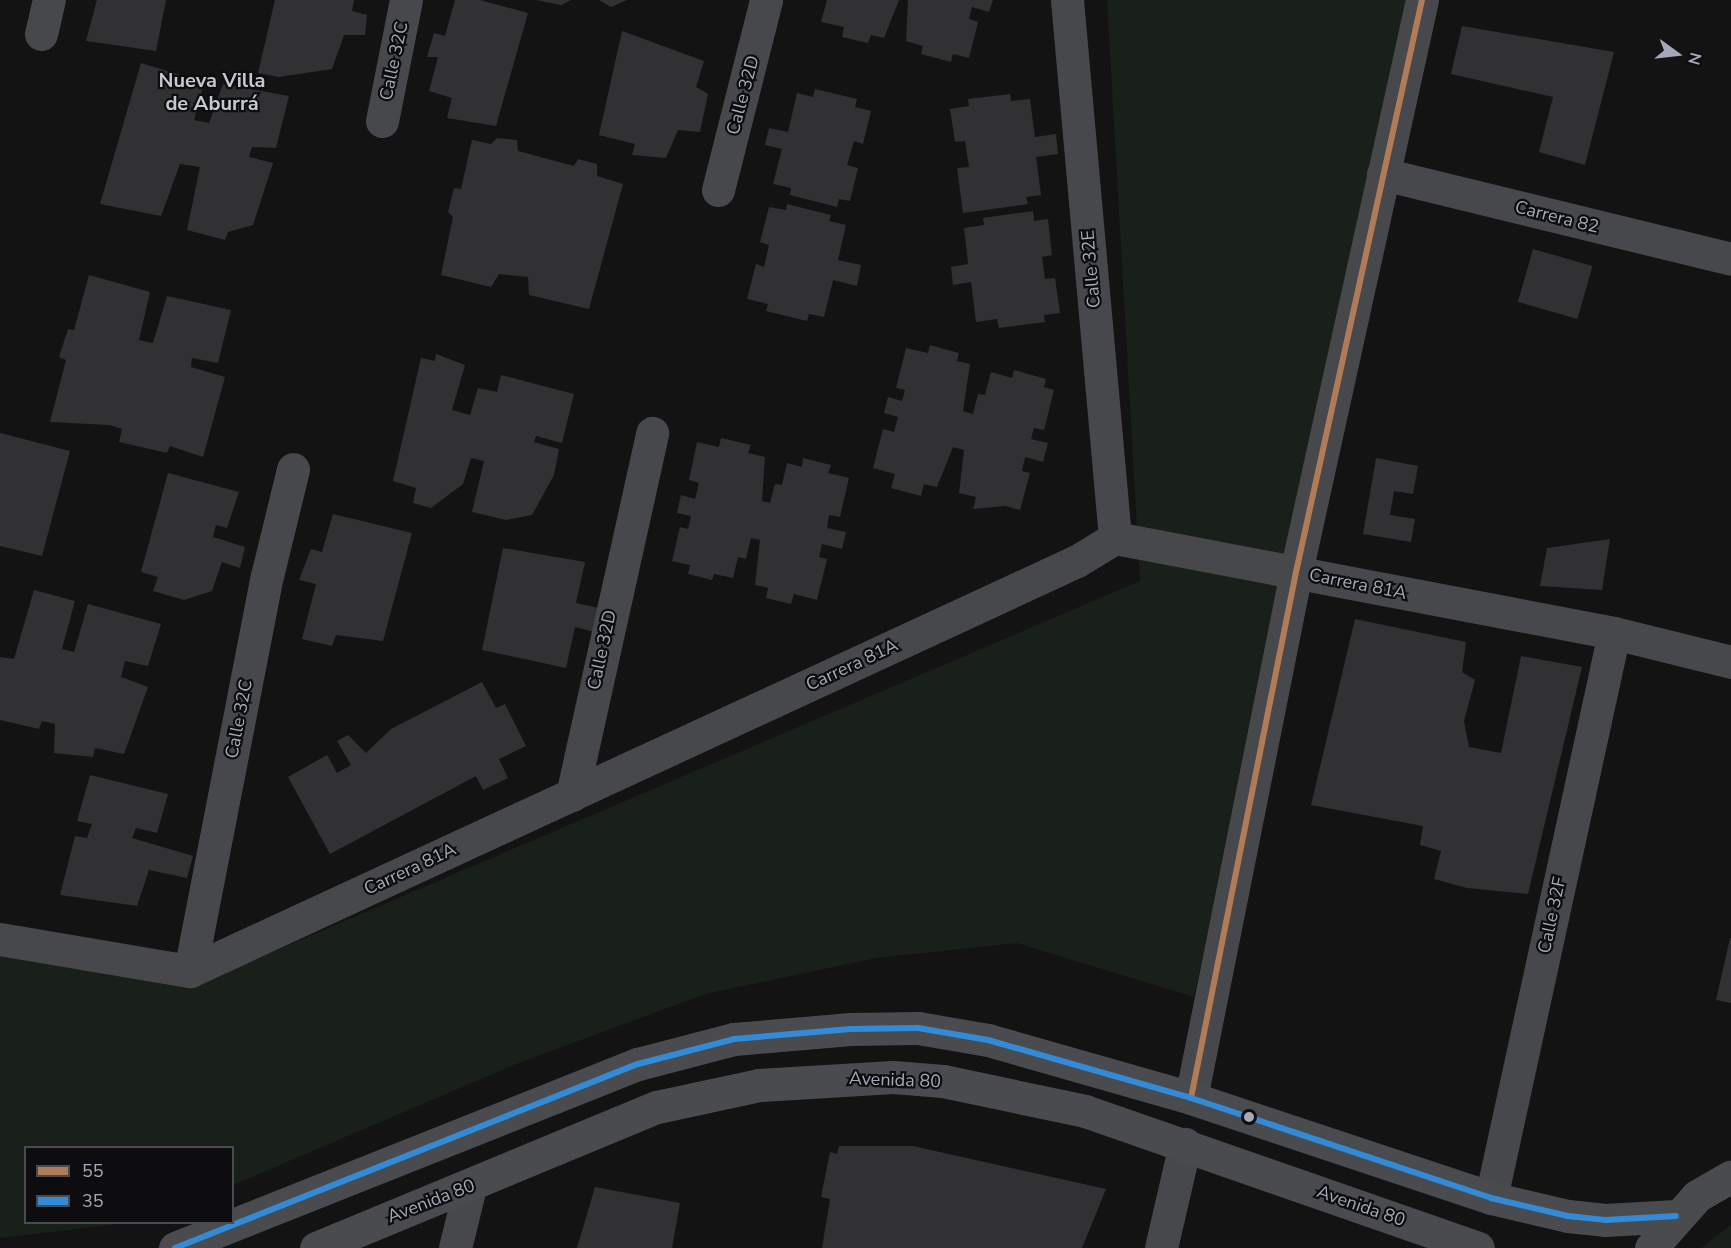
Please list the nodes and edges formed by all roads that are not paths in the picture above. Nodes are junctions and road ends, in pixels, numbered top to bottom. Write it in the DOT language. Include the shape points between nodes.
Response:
graph roads {
  1 [pos="49,0"];
  2 [pos="406,0"];
  3 [pos="766,0"];
  4 [pos="1067,0"];
  5 [pos="1422,0"];
  6 [pos="41,34"];
  7 [pos="382,121"];
  8 [pos="1383,174"];
  9 [pos="718,190"];
  10 [pos="1731,260"];
  11 [pos="652,433"];
  12 [pos="293,470"];
  13 [pos="1115,538"];
  14 [pos="1296,572"];
  15 [pos="1614,633"];
  16 [pos="1731,662"];
  17 [pos="572,795"];
  18 [pos="0,939"];
  19 [pos="190,971"];
  20 [pos="1191,1098"];
  21 [pos="1185,1144"];
  22 [pos="1731,1176"];
  23 [pos="470,1187"];
  24 [pos="1491,1198"];
  25 [pos="1676,1216"];
  26 [pos="175,1248"];
  27 [pos="316,1248"];
  28 [pos="455,1248"];
  29 [pos="1161,1248"];
  30 [pos="1478,1248"];
  31 [pos="1651,1248"];
  1 -- 6 [label="street"];
  2 -- 7 [label="street, Calle 32C"];
  3 -- 9 [label="street, Calle 32D"];
  4 -- 13 [label="street, Calle 32E"];
  5 -- 8 [label="street"];
  8 -- 10 [label="street, Carrera 82"];
  8 -- 14 [label="street"];
  11 -- 17 [label="street, Calle 32D"];
  12 -- 19 [label="street, Calle 32C" via="267,576"];
  13 -- 14 [label="street, Carrera 81A"];
  13 -- 17 [label="street, Carrera 81A" via="1077,561"];
  14 -- 15 [label="street, Carrera 81A"];
  14 -- 20 [label="street"];
  15 -- 16 [label="street, Carrera 81A"];
  15 -- 24 [label="street, Calle 32F"];
  17 -- 19 [label="street, Carrera 81A"];
  18 -- 19 [label="street"];
  20 -- 24 [label="main road"];
  20 -- 26 [label="main road" via="965,1036 918,1028 790,1031 734,1039 638,1064"];
  21 -- 23 [label="main road, Avenida 80" via="1012,1093 943,1081 828,1078 709,1092 657,1107"];
  21 -- 29 [label="street"];
  21 -- 30 [label="main road, Avenida 80"];
  22 -- 25 [label="main road" via="1697,1196"];
  23 -- 27 [label="main road, Avenida 80"];
  23 -- 28 [label="street"];
  24 -- 25 [label="main road" via="1596,1219"];
  25 -- 31 [label="main road"];
}
